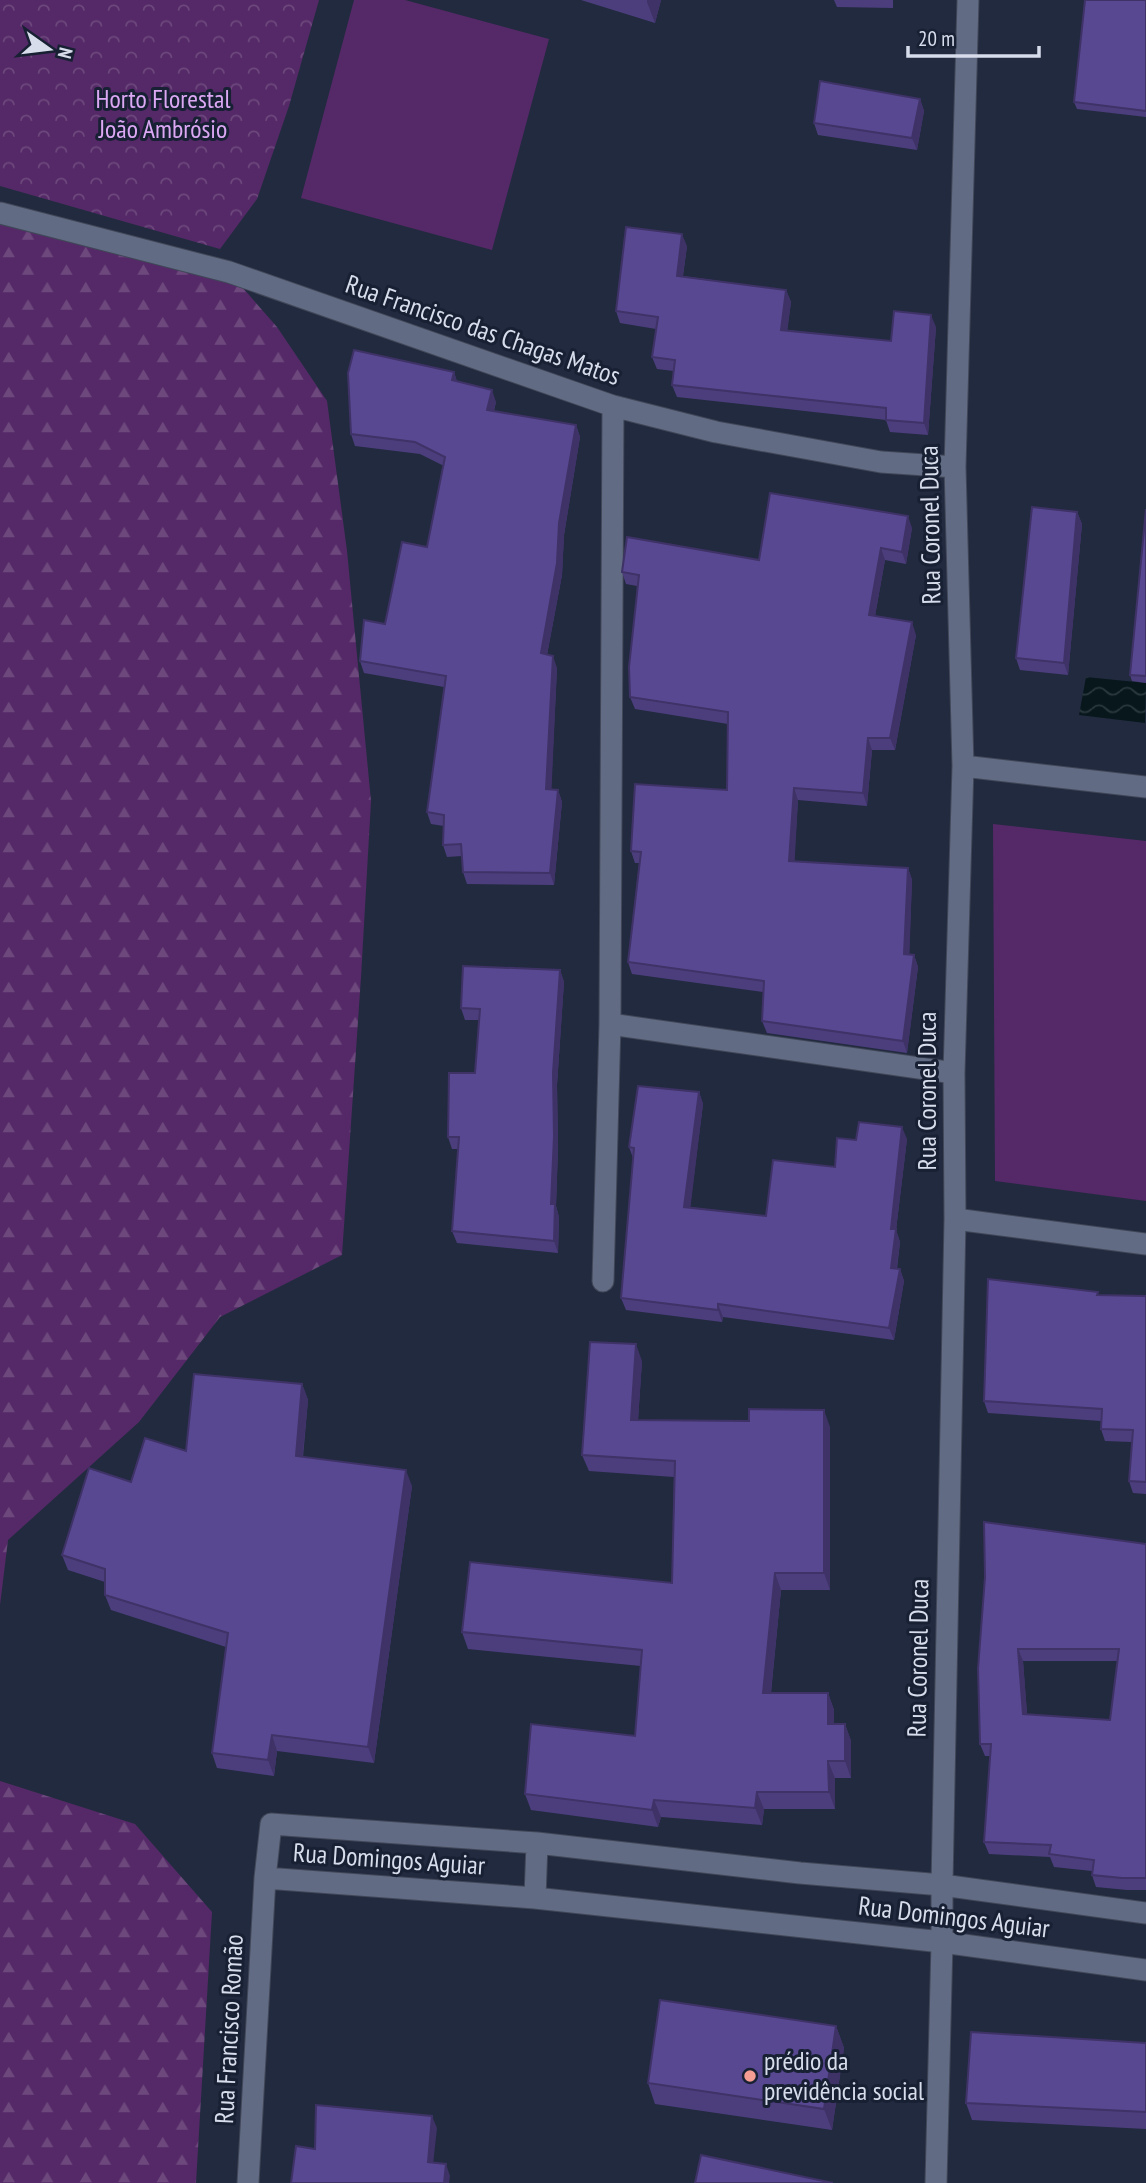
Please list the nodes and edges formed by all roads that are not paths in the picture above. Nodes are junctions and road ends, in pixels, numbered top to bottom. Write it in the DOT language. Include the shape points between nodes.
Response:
graph roads {
  1 [pos="968,0"];
  2 [pos="0,213"];
  3 [pos="613,406"];
  4 [pos="955,467"];
  5 [pos="963,766"];
  6 [pos="1146,787"];
  7 [pos="610,1024"];
  8 [pos="954,1073"];
  9 [pos="955,1219"];
  10 [pos="1146,1244"];
  11 [pos="603,1280"];
  12 [pos="537,1843"];
  13 [pos="265,1878"];
  14 [pos="942,1885"];
  15 [pos="535,1898"];
  16 [pos="1146,1913"];
  17 [pos="942,1942"];
  18 [pos="1146,1970"];
  19 [pos="248,2183"];
  20 [pos="936,2183"];
  1 -- 4 [label="street, Rua Coronel Duca"];
  2 -- 3 [label="street, Rua Francisco das Chagas Matos" via="229,272"];
  3 -- 4 [label="street, Rua Francisco das Chagas Matos" via="716,432 881,462"];
  3 -- 7 [label="street"];
  4 -- 5 [label="street, Rua Coronel Duca"];
  5 -- 6 [label="street"];
  5 -- 8 [label="street, Rua Coronel Duca"];
  7 -- 8 [label="street"];
  7 -- 11 [label="street"];
  8 -- 9 [label="street, Rua Coronel Duca"];
  9 -- 10 [label="street"];
  9 -- 14 [label="street, Rua Coronel Duca"];
  12 -- 13 [label="street, Rua Domingos Aguiar" via="271,1824"];
  12 -- 14 [label="street, Rua Domingos Aguiar"];
  12 -- 15 [label="street"];
  13 -- 15 [label="street, Rua Domingos Aguiar"];
  13 -- 19 [label="street, Rua Francisco Romão"];
  14 -- 16 [label="street, Rua Domingos Aguiar"];
  14 -- 17 [label="street, Rua Coronel Duca"];
  15 -- 17 [label="street, Rua Domingos Aguiar"];
  17 -- 18 [label="street, Rua Domingos Aguiar"];
  17 -- 20 [label="street, Rua Coronel Duca"];
}
